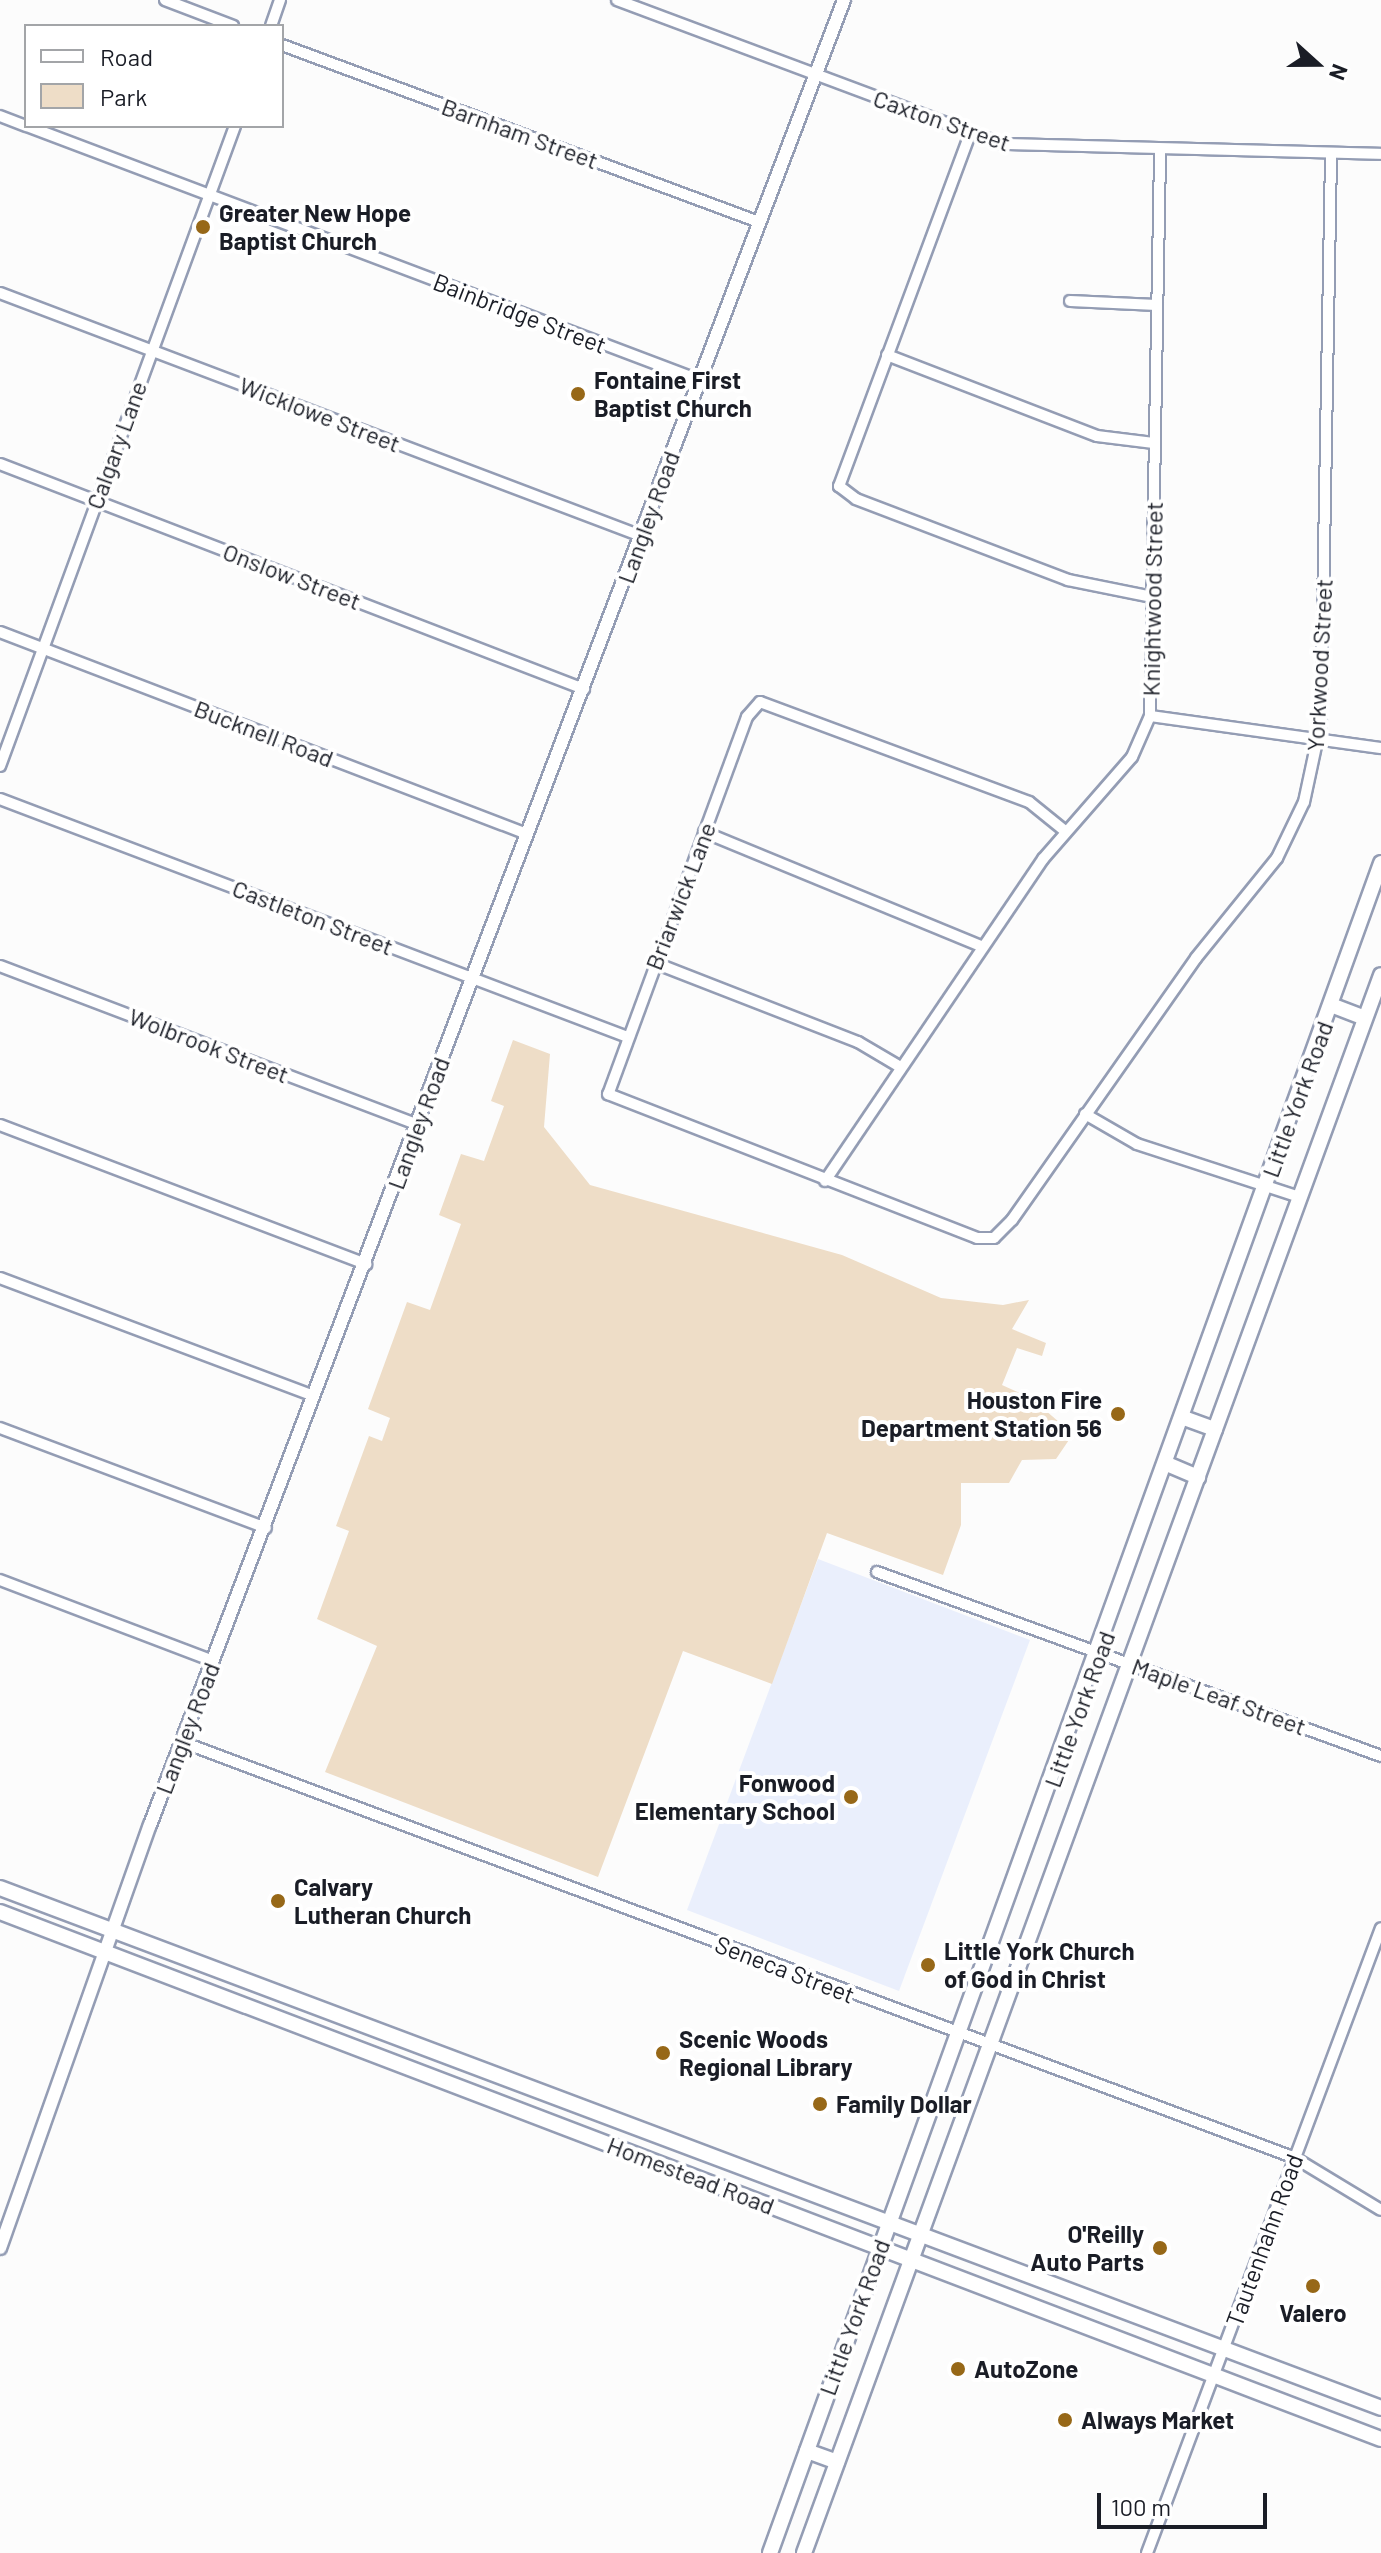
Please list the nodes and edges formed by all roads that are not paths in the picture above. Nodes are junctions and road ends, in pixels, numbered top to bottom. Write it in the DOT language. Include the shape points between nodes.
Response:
graph roads {
  1 [pos="165,0"];
  2 [pos="280,0"];
  3 [pos="617,0"];
  4 [pos="844,0"];
  5 [pos="228,24"];
  6 [pos="272,24"];
  7 [pos="284,46"];
  8 [pos="815,76"];
  9 [pos="0,116"];
  10 [pos="24,125"];
  11 [pos="32,128"];
  12 [pos="234,128"];
  13 [pos="970,134"];
  14 [pos="1160,152"];
  15 [pos="1331,153"];
  16 [pos="1381,154"];
  17 [pos="210,196"];
  18 [pos="759,222"];
  19 [pos="0,293"];
  20 [pos="1070,301"];
  21 [pos="1157,305"];
  22 [pos="151,350"];
  23 [pos="887,355"];
  24 [pos="699,380"];
  25 [pos="1154,443"];
  26 [pos="0,464"];
  27 [pos="96,500"];
  28 [pos="641,536"];
  29 [pos="1152,597"];
  30 [pos="0,632"];
  31 [pos="43,648"];
  32 [pos="584,689"];
  33 [pos="1150,716"];
  34 [pos="1319,740"];
  35 [pos="1381,748"];
  36 [pos="0,766"];
  37 [pos="0,799"];
  38 [pos="1065,831"];
  39 [pos="704,832"];
  40 [pos="527,834"];
  41 [pos="1381,863"];
  42 [pos="1375,901"];
  43 [pos="981,946"];
  44 [pos="655,963"];
  45 [pos="0,966"];
  46 [pos="1381,975"];
  47 [pos="472,978"];
  48 [pos="1331,1005"];
  49 [pos="1365,1018"];
  50 [pos="625,1036"];
  51 [pos="897,1065"];
  52 [pos="1085,1114"];
  53 [pos="417,1124"];
  54 [pos="0,1125"];
  55 [pos="825,1181"];
  56 [pos="1267,1186"];
  57 [pos="1299,1197"];
  58 [pos="366,1264"];
  59 [pos="0,1278"];
  60 [pos="314,1396"];
  61 [pos="1184,1418"];
  62 [pos="0,1428"];
  63 [pos="1215,1429"];
  64 [pos="1167,1464"];
  65 [pos="1198,1477"];
  66 [pos="266,1528"];
  67 [pos="877,1572"];
  68 [pos="0,1580"];
  69 [pos="1100,1651"];
  70 [pos="213,1661"];
  71 [pos="1131,1664"];
  72 [pos="182,1742"];
  73 [pos="1381,1756"];
  74 [pos="0,1888"];
  75 [pos="0,1912"];
  76 [pos="1381,1928"];
  77 [pos="112,1930"];
  78 [pos="105,1949"];
  79 [pos="292,1998"];
  80 [pos="285,2024"];
  81 [pos="961,2036"];
  82 [pos="991,2043"];
  83 [pos="668,2140"];
  84 [pos="1295,2158"];
  85 [pos="659,2162"];
  86 [pos="1381,2210"];
  87 [pos="888,2221"];
  88 [pos="919,2235"];
  89 [pos="880,2247"];
  90 [pos="0,2248"];
  91 [pos="910,2258"];
  92 [pos="1224,2350"];
  93 [pos="1214,2374"];
  94 [pos="1381,2408"];
  95 [pos="1381,2439"];
  96 [pos="807,2451"];
  97 [pos="837,2462"];
  98 [pos="770,2553"];
  99 [pos="804,2553"];
  100 [pos="1147,2553"];
  1 -- 5 [label="street"];
  2 -- 6 [label="street"];
  3 -- 8 [label="street, Caxton Street"];
  4 -- 8 [label="street, Langley Road"];
  7 -- 18 [label="street, Barnham Street"];
  8 -- 13 [label="street, Caxton Street"];
  8 -- 18 [label="street, Langley Road"];
  9 -- 10 [label="street, Bainbridge Street"];
  11 -- 17 [label="street, Bainbridge Street"];
  12 -- 17 [label="street, Calgary Lane"];
  13 -- 14 [label="street, Caxton Street" via="1031,149"];
  13 -- 23 [label="street"];
  14 -- 15 [label="street, Caxton Street"];
  14 -- 21 [label="street, Knightwood Street"];
  15 -- 16 [label="street, Caxton Street"];
  15 -- 34 [label="street, Yorkwood Street"];
  17 -- 22 [label="street, Calgary Lane"];
  17 -- 24 [label="street, Bainbridge Street"];
  18 -- 24 [label="street, Langley Road"];
  19 -- 22 [label="street, Wicklowe Street"];
  20 -- 21 [label="street"];
  21 -- 25 [label="street, Knightwood Street"];
  22 -- 27 [label="street, Calgary Lane"];
  22 -- 28 [label="street, Wicklowe Street"];
  23 -- 25 [label="street" via="1097,436"];
  23 -- 29 [label="street" via="839,486 1068,580"];
  24 -- 28 [label="street, Langley Road"];
  25 -- 29 [label="street, Knightwood Street"];
  26 -- 27 [label="street, Onslow Street"];
  27 -- 31 [label="street, Calgary Lane"];
  27 -- 32 [label="street, Onslow Street"];
  28 -- 32 [label="street, Langley Road"];
  29 -- 33 [label="street, Knightwood Street"];
  30 -- 31 [label="street, Bucknell Road"];
  31 -- 36 [label="street, Calgary Lane"];
  31 -- 40 [label="street, Bucknell Road"];
  32 -- 40 [label="street, Langley Road"];
  33 -- 34 [label="street"];
  33 -- 38 [label="street, Knightwood Street" via="1132,757"];
  34 -- 35 [label="street"];
  34 -- 52 [label="street, Yorkwood Street" via="1304,802 1277,858"];
  37 -- 47 [label="street, Castleton Street"];
  38 -- 39 [label="street, Briarwick Lane" via="1029,802 760,702 747,717"];
  38 -- 43 [label="street, Knightwood Street"];
  39 -- 43 [label="street"];
  39 -- 44 [label="street, Briarwick Lane"];
  40 -- 47 [label="street, Langley Road"];
  41 -- 42 [label="main road, Little York Road"];
  42 -- 48 [label="main road, Little York Road"];
  43 -- 51 [label="street, Knightwood Street"];
  44 -- 50 [label="street, Briarwick Lane"];
  44 -- 51 [label="street" via="858,1042"];
  45 -- 53 [label="street, Wolbrook Street"];
  46 -- 49 [label="main road, Little York Road"];
  47 -- 50 [label="street, Castleton Street"];
  47 -- 53 [label="street, Langley Road"];
  48 -- 49 [label="main road"];
  48 -- 56 [label="main road, Little York Road"];
  49 -- 57 [label="main road, Little York Road"];
  50 -- 55 [label="street, Briarwick Lane" via="608,1094"];
  51 -- 55 [label="street, Knightwood Street"];
  52 -- 55 [label="street, Yorkwood Street" via="994,1238 966,1233"];
  52 -- 56 [label="street" via="1137,1144"];
  53 -- 58 [label="street, Langley Road"];
  54 -- 58 [label="street"];
  56 -- 57 [label="street"];
  56 -- 61 [label="main road, Little York Road"];
  57 -- 63 [label="main road, Little York Road"];
  58 -- 60 [label="street, Langley Road"];
  59 -- 60 [label="street"];
  60 -- 66 [label="street, Langley Road"];
  61 -- 63 [label="main road"];
  61 -- 64 [label="main road, Little York Road"];
  62 -- 66 [label="street"];
  63 -- 65 [label="main road, Little York Road"];
  64 -- 65 [label="main road"];
  64 -- 69 [label="main road, Little York Road"];
  65 -- 71 [label="main road, Little York Road"];
  66 -- 70 [label="street, Langley Road"];
  67 -- 69 [label="street, Maple Leaf Street"];
  68 -- 70 [label="street"];
  69 -- 71 [label="street, Maple Leaf Street"];
  69 -- 81 [label="main road, Little York Road"];
  70 -- 72 [label="street, Langley Road"];
  71 -- 73 [label="street, Maple Leaf Street"];
  71 -- 82 [label="main road, Little York Road"];
  72 -- 77 [label="street, Langley Road"];
  72 -- 81 [label="street, Seneca Street"];
  74 -- 77 [label="main road, Homestead Road"];
  75 -- 78 [label="main road, Homestead Road"];
  76 -- 84 [label="street, Tautenhahn Road"];
  77 -- 78 [label="street, Langley Road"];
  77 -- 79 [label="main road, Homestead Road"];
  78 -- 80 [label="main road, Homestead Road"];
  78 -- 90 [label="street, Langley Road"];
  79 -- 80 [label="main road"];
  79 -- 83 [label="main road, Homestead Road"];
  80 -- 85 [label="main road, Homestead Road"];
  81 -- 82 [label="street, Seneca Street"];
  81 -- 87 [label="main road, Little York Road"];
  82 -- 84 [label="street, Seneca Street"];
  82 -- 88 [label="main road, Little York Road"];
  83 -- 85 [label="main road"];
  83 -- 87 [label="main road, Homestead Road"];
  84 -- 86 [label="street, Seneca Street"];
  84 -- 92 [label="street, Tautenhahn Road"];
  85 -- 89 [label="main road, Homestead Road"];
  87 -- 88 [label="main road, Homestead Road"];
  87 -- 89 [label="main road, Little York Road"];
  88 -- 91 [label="main road, Little York Road"];
  88 -- 92 [label="main road, Homestead Road"];
  89 -- 91 [label="main road, Homestead Road"];
  89 -- 96 [label="main road, Little York Road"];
  91 -- 93 [label="main road, Homestead Road"];
  91 -- 97 [label="main road, Little York Road"];
  92 -- 93 [label="street, Tautenhahn Road"];
  92 -- 94 [label="main road, Homestead Road"];
  93 -- 95 [label="main road, Homestead Road"];
  93 -- 100 [label="street, Tautenhahn Road"];
  96 -- 97 [label="main road"];
  96 -- 98 [label="main road, Little York Road"];
  97 -- 99 [label="main road, Little York Road"];
}
